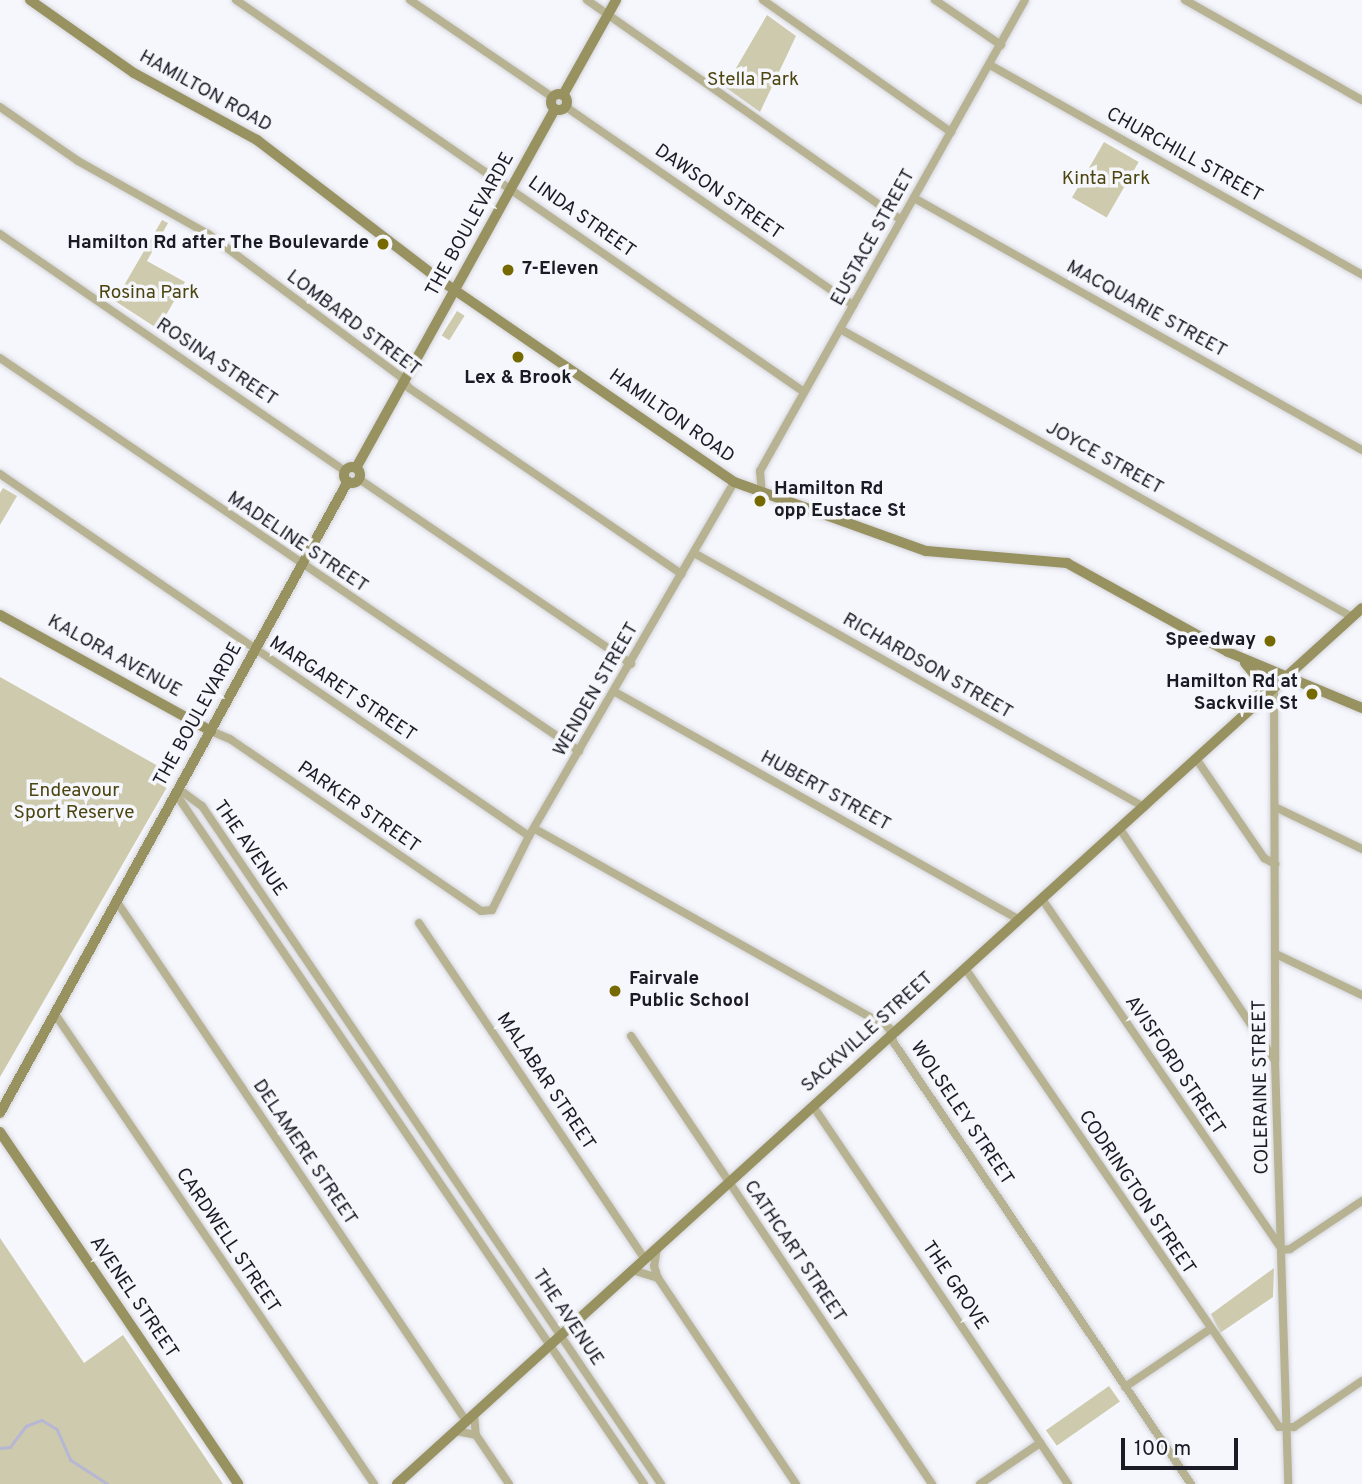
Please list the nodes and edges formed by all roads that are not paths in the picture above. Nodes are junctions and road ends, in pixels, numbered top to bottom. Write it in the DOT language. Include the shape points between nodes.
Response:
graph roads {
  1 [pos="30,0"];
  2 [pos="236,0"];
  3 [pos="410,0"];
  4 [pos="587,0"];
  5 [pos="616,0"];
  6 [pos="763,0"];
  7 [pos="935,0"];
  8 [pos="1025,0"];
  9 [pos="1185,0"];
  10 [pos="608,14"];
  11 [pos="1001,45"];
  12 [pos="990,65"];
  13 [pos="1362,100"];
  14 [pos="559,102"];
  15 [pos="0,107"];
  16 [pos="951,132"];
  17 [pos="511,188"];
  18 [pos="914,198"];
  19 [pos="901,220"];
  20 [pos="0,234"];
  21 [pos="1362,275"];
  22 [pos="455,289"];
  23 [pos="853,305"];
  24 [pos="841,329"];
  25 [pos="0,358"];
  26 [pos="404,382"];
  27 [pos="804,392"];
  28 [pos="1362,450"];
  29 [pos="760,471"];
  30 [pos="0,474"];
  31 [pos="352,475"];
  32 [pos="736,483"];
  33 [pos="762,494"];
  34 [pos="694,553"];
  35 [pos="303,566"];
  36 [pos="682,574"];
  37 [pos="1362,608"];
  38 [pos="0,615"];
  39 [pos="1352,617"];
  40 [pos="255,650"];
  41 [pos="1228,652"];
  42 [pos="631,664"];
  43 [pos="1288,677"];
  44 [pos="1274,689"];
  45 [pos="615,692"];
  46 [pos="1258,703"];
  47 [pos="1362,708"];
  48 [pos="211,731"];
  49 [pos="579,751"];
  50 [pos="1197,760"];
  51 [pos="176,794"];
  52 [pos="1144,807"];
  53 [pos="1275,807"];
  54 [pos="1119,829"];
  55 [pos="532,833"];
  56 [pos="1362,849"];
  57 [pos="1275,864"];
  58 [pos="1042,899"];
  59 [pos="117,902"];
  60 [pos="487,912"];
  61 [pos="1019,920"];
  62 [pos="419,923"];
  63 [pos="1276,954"];
  64 [pos="965,968"];
  65 [pos="1362,995"];
  66 [pos="55,1014"];
  67 [pos="892,1035"];
  68 [pos="631,1036"];
  69 [pos="1275,1060"];
  70 [pos="813,1106"];
  71 [pos="0,1113"];
  72 [pos="0,1132"];
  73 [pos="729,1183"];
  74 [pos="1362,1201"];
  75 [pos="657,1248"];
  76 [pos="1282,1250"];
  77 [pos="645,1259"];
  78 [pos="632,1270"];
  79 [pos="658,1278"];
  80 [pos="1209,1330"];
  81 [pos="560,1335"];
  82 [pos="550,1345"];
  83 [pos="1362,1381"];
  84 [pos="1125,1387"];
  85 [pos="470,1418"];
  86 [pos="1287,1427"];
  87 [pos="456,1431"];
  88 [pos="476,1435"];
  89 [pos="1040,1443"];
  90 [pos="238,1484"];
  91 [pos="374,1484"];
  92 [pos="397,1484"];
  93 [pos="509,1484"];
  94 [pos="644,1484"];
  95 [pos="661,1484"];
  96 [pos="796,1484"];
  97 [pos="932,1484"];
  98 [pos="980,1484"];
  99 [pos="1068,1484"];
  100 [pos="1191,1484"];
  101 [pos="1288,1484"];
  1 -- 22 [label="main road, HAMILTON ROAD" via="134,73 257,140"];
  2 -- 17 [label="street, LINDA STREET"];
  3 -- 14 [label="street, DAWSON STREET"];
  4 -- 10 [label="street"];
  5 -- 10 [label="main road, THE BOULEVARDE"];
  6 -- 16 [label="street"];
  7 -- 11 [label="street"];
  8 -- 11 [label="street, EUSTACE STREET"];
  9 -- 13 [label="street"];
  10 -- 14 [label="main road, THE BOULEVARDE"];
  10 -- 19 [label="street"];
  11 -- 12 [label="street, EUSTACE STREET"];
  12 -- 16 [label="street, EUSTACE STREET"];
  12 -- 21 [label="street, CHURCHILL STREET"];
  14 -- 17 [label="main road, THE BOULEVARDE"];
  14 -- 23 [label="street, DAWSON STREET"];
  15 -- 26 [label="street, LOMBARD STREET" via="78,161 208,234"];
  16 -- 18 [label="street, EUSTACE STREET"];
  17 -- 22 [label="main road, THE BOULEVARDE"];
  17 -- 27 [label="street, LINDA STREET"];
  18 -- 19 [label="street, EUSTACE STREET"];
  18 -- 28 [label="street, MACQUARIE STREET"];
  19 -- 23 [label="street, EUSTACE STREET"];
  20 -- 31 [label="street, ROSINA STREET"];
  22 -- 26 [label="main road, THE BOULEVARDE"];
  22 -- 32 [label="main road, HAMILTON ROAD"];
  23 -- 24 [label="street, EUSTACE STREET"];
  24 -- 27 [label="street, EUSTACE STREET"];
  24 -- 39 [label="street, JOYCE STREET"];
  25 -- 35 [label="street, MADELINE STREET"];
  26 -- 31 [label="main road, THE BOULEVARDE"];
  26 -- 36 [label="street, LOMBARD STREET"];
  27 -- 29 [label="street, EUSTACE STREET"];
  29 -- 32 [label="street"];
  29 -- 33 [label="street"];
  30 -- 40 [label="street, MARGARET STREET"];
  31 -- 35 [label="main road, THE BOULEVARDE"];
  31 -- 42 [label="street, ROSINA STREET"];
  32 -- 33 [label="main road, HAMILTON ROAD"];
  32 -- 34 [label="street, WENDEN STREET"];
  33 -- 41 [label="main road, HAMILTON ROAD" via="926,551 1067,563"];
  34 -- 36 [label="street, WENDEN STREET"];
  34 -- 52 [label="street, RICHARDSON STREET"];
  35 -- 40 [label="main road, THE BOULEVARDE"];
  35 -- 49 [label="street, MADELINE STREET"];
  36 -- 42 [label="street, WENDEN STREET"];
  37 -- 39 [label="main road, SACKVILLE STREET"];
  38 -- 48 [label="main road, KALORA AVENUE"];
  39 -- 43 [label="main road, SACKVILLE STREET"];
  40 -- 48 [label="main road, THE BOULEVARDE"];
  40 -- 55 [label="street, MARGARET STREET"];
  41 -- 43 [label="main road, HAMILTON ROAD"];
  41 -- 46 [label="main road" via="1260,679 1263,690"];
  42 -- 45 [label="street, WENDEN STREET"];
  43 -- 44 [label="main road, SACKVILLE STREET"];
  43 -- 47 [label="main road, HAMILTON ROAD"];
  44 -- 46 [label="main road, SACKVILLE STREET"];
  44 -- 53 [label="street, COLERAINE STREET"];
  45 -- 49 [label="street, WENDEN STREET"];
  45 -- 61 [label="street, HUBERT STREET"];
  46 -- 50 [label="main road, SACKVILLE STREET"];
  48 -- 51 [label="main road, THE BOULEVARDE"];
  48 -- 60 [label="street, PARKER STREET" via="230,738"];
  49 -- 55 [label="street, WENDEN STREET"];
  50 -- 52 [label="main road, SACKVILLE STREET"];
  50 -- 57 [label="street" via="1264,858"];
  51 -- 59 [label="main road, THE BOULEVARDE"];
  51 -- 81 [label="street, THE AVENUE" via="202,806"];
  51 -- 82 [label="street, THE AVENUE"];
  52 -- 54 [label="main road, SACKVILLE STREET"];
  53 -- 56 [label="street"];
  53 -- 57 [label="street, COLERAINE STREET"];
  54 -- 58 [label="main road, SACKVILLE STREET"];
  54 -- 69 [label="street"];
  55 -- 60 [label="street, WENDEN STREET"];
  55 -- 67 [label="street, WOLSELEY STREET" via="889,1028"];
  57 -- 63 [label="street, COLERAINE STREET"];
  58 -- 61 [label="main road, SACKVILLE STREET"];
  58 -- 76 [label="street, AVISFORD STREET"];
  59 -- 66 [label="main road, THE BOULEVARDE"];
  59 -- 85 [label="street, DELAMERE STREET"];
  61 -- 64 [label="main road, SACKVILLE STREET"];
  62 -- 77 [label="street, MALABAR STREET"];
  63 -- 65 [label="street"];
  63 -- 69 [label="street, COLERAINE STREET"];
  64 -- 67 [label="main road, SACKVILLE STREET"];
  64 -- 80 [label="street, CODRINGTON STREET"];
  66 -- 71 [label="main road, THE BOULEVARDE"];
  66 -- 91 [label="street, CARDWELL STREET"];
  67 -- 70 [label="main road, SACKVILLE STREET"];
  67 -- 84 [label="street, WOLSELEY STREET"];
  68 -- 73 [label="street, CATHCART STREET"];
  69 -- 76 [label="street, COLERAINE STREET"];
  70 -- 73 [label="main road, SACKVILLE STREET"];
  70 -- 89 [label="street, THE GROVE"];
  72 -- 90 [label="main road, AVENEL STREET"];
  73 -- 75 [label="main road, SACKVILLE STREET"];
  73 -- 97 [label="street, CATHCART STREET"];
  74 -- 76 [label="street"];
  75 -- 77 [label="main road, SACKVILLE STREET"];
  75 -- 79 [label="street" via="654,1266"];
  76 -- 86 [label="street, COLERAINE STREET"];
  77 -- 78 [label="main road, SACKVILLE STREET"];
  78 -- 79 [label="street"];
  78 -- 81 [label="main road, SACKVILLE STREET"];
  79 -- 96 [label="street"];
  80 -- 84 [label="street"];
  80 -- 86 [label="street, CODRINGTON STREET" via="1279,1427"];
  81 -- 82 [label="main road, SACKVILLE STREET"];
  81 -- 95 [label="street, THE AVENUE"];
  82 -- 85 [label="main road, SACKVILLE STREET"];
  82 -- 94 [label="street, THE AVENUE"];
  83 -- 86 [label="street"];
  84 -- 100 [label="street, WOLSELEY STREET"];
  85 -- 87 [label="main road, SACKVILLE STREET"];
  85 -- 88 [label="street, DELAMERE STREET"];
  86 -- 101 [label="street, COLERAINE STREET"];
  87 -- 88 [label="street"];
  87 -- 92 [label="main road, SACKVILLE STREET"];
  88 -- 93 [label="street, DELAMERE STREET"];
  89 -- 98 [label="street"];
  89 -- 99 [label="street, THE GROVE"];
}
